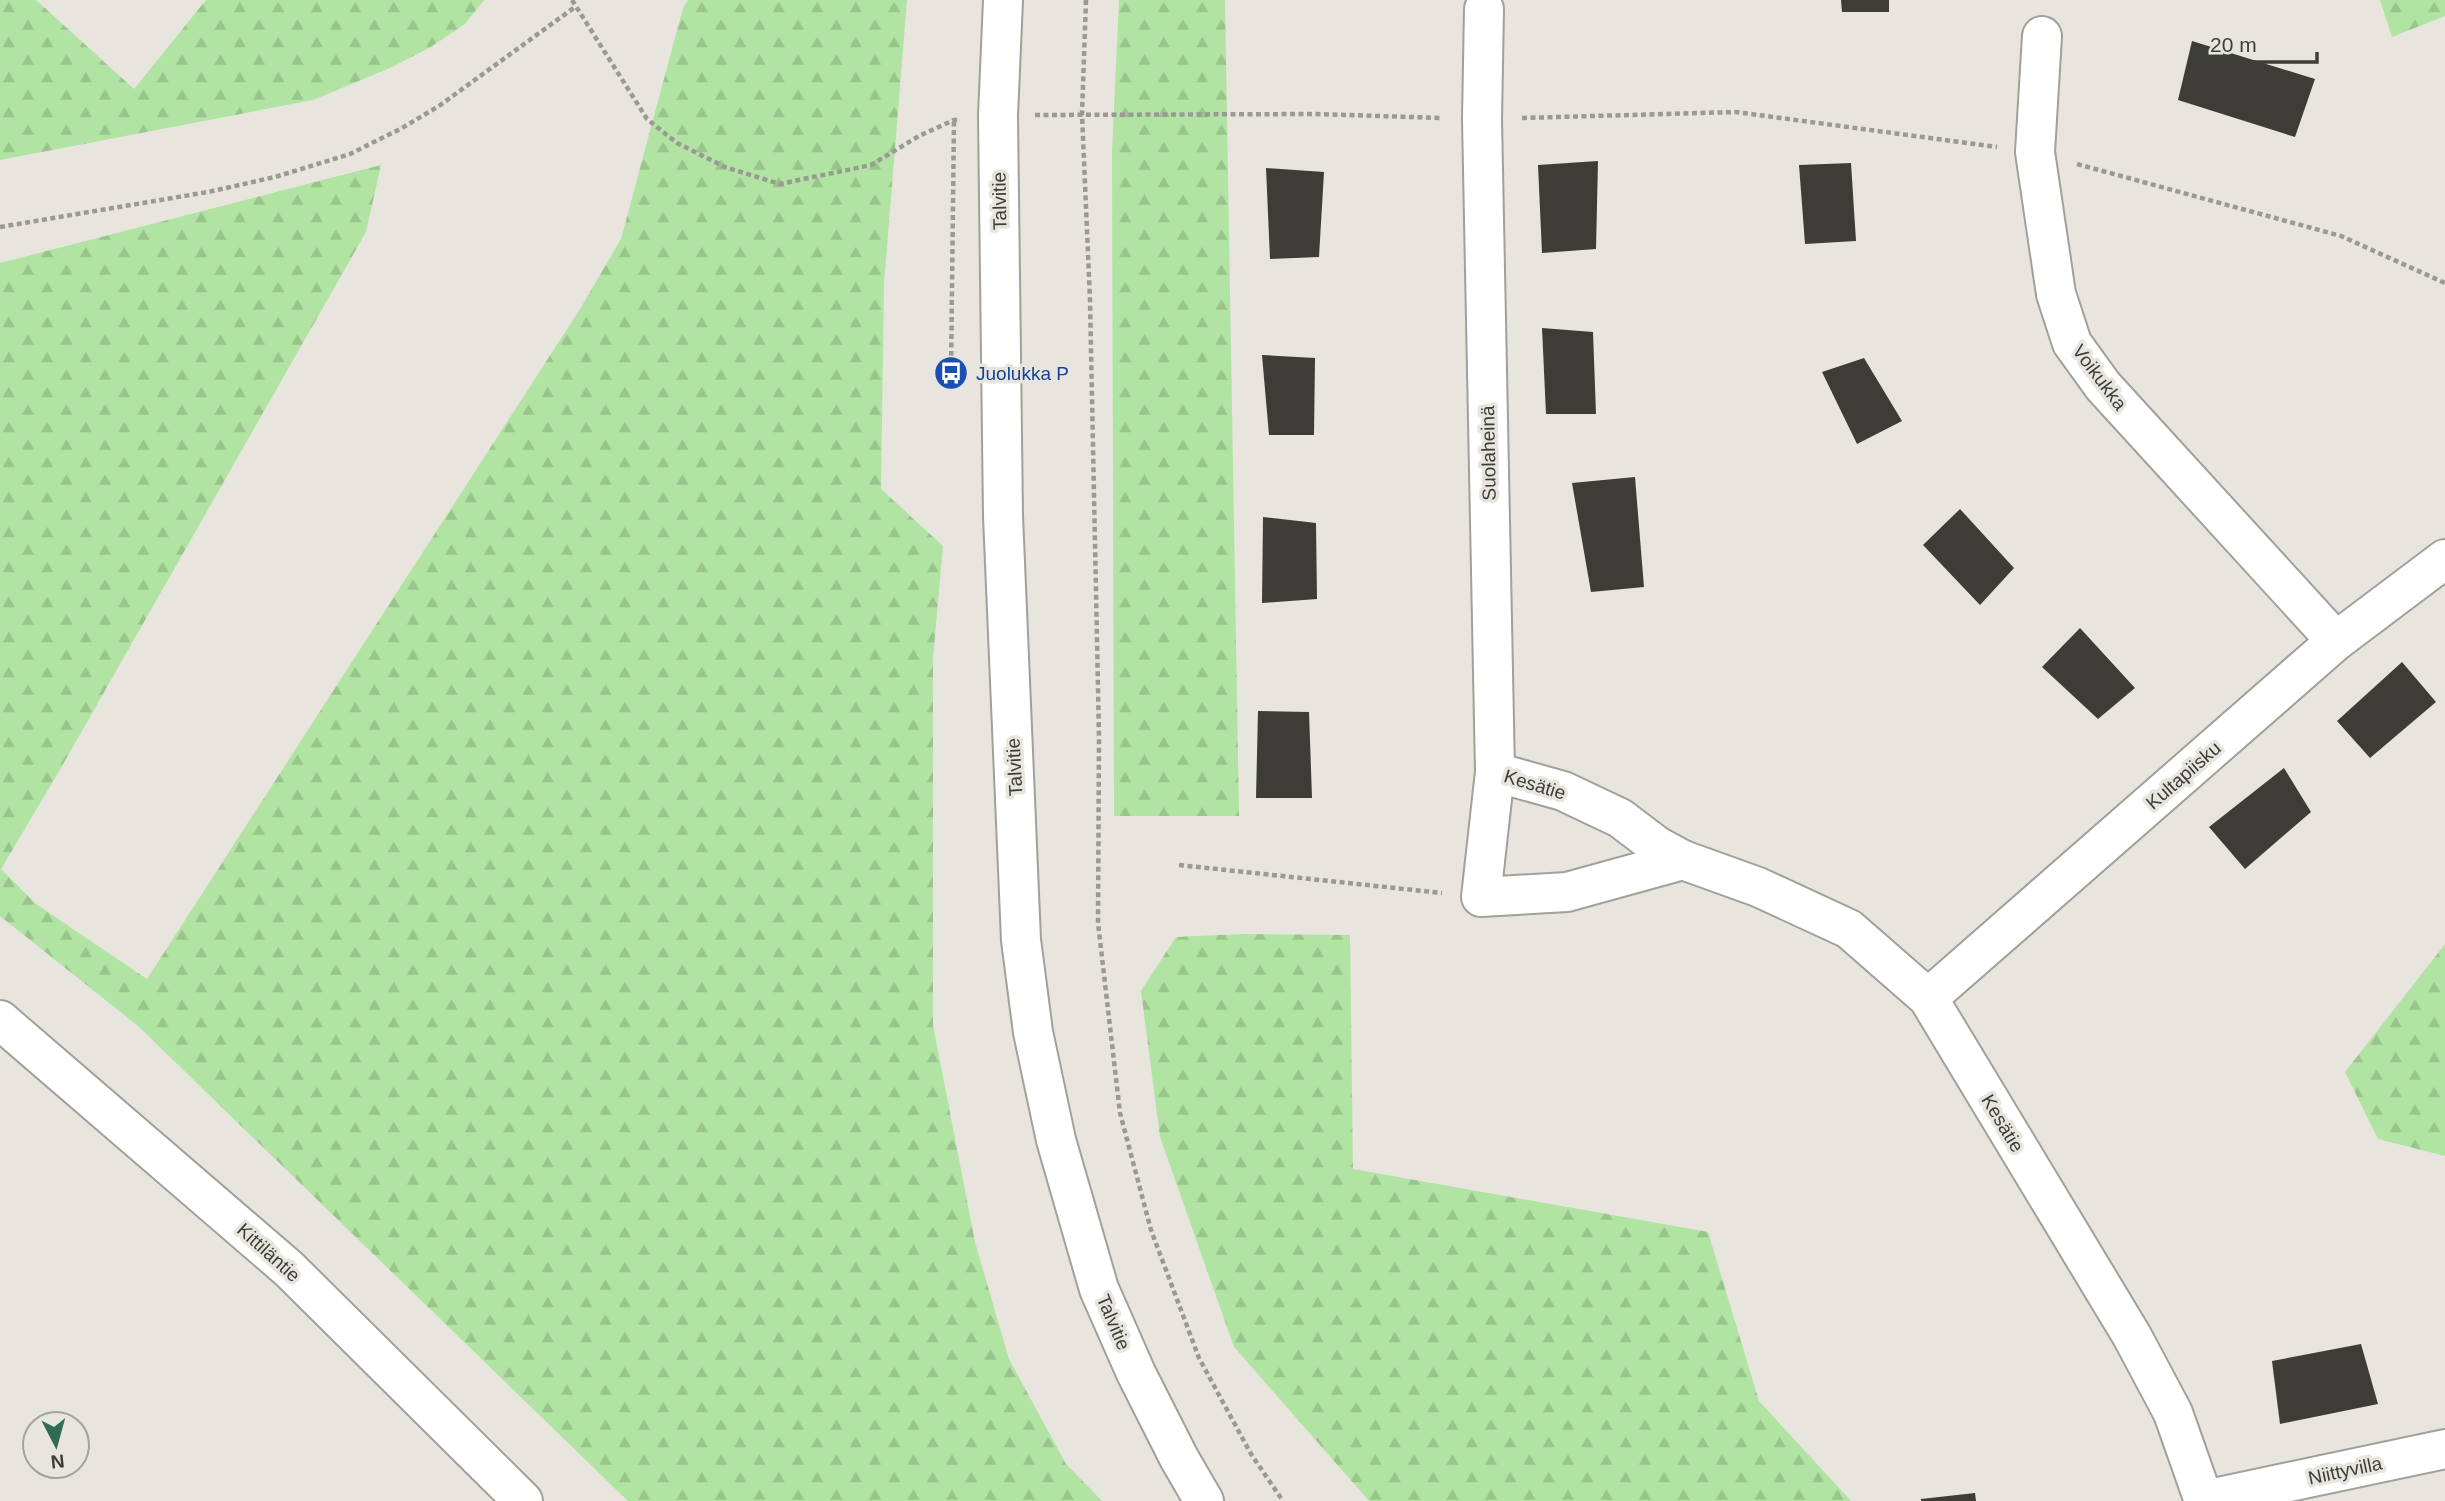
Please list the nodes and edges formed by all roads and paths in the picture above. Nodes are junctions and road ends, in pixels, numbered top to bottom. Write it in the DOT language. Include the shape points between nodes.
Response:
graph roads {
  1 [pos="1003,0"];
  2 [pos="1086,0"];
  3 [pos="575,6"];
  4 [pos="1484,9"];
  5 [pos="2042,36"];
  6 [pos="1482,119"];
  7 [pos="954,120"];
  8 [pos="2035,152"];
  9 [pos="0,227"];
  10 [pos="2445,283"];
  11 [pos="951,373"];
  12 [pos="2445,559"];
  13 [pos="2336,641"];
  14 [pos="1494,772"];
  15 [pos="1683,860"];
  16 [pos="1179,865"];
  17 [pos="1481,897"];
  18 [pos="1928,998"];
  19 [pos="0,1020"];
  20 [pos="2445,1449"];
  21 [pos="523,1501"];
  22 [pos="1204,1501"];
  23 [pos="1283,1501"];
  24 [pos="2204,1501"];
  1 -- 22 [label="street, Talvitie" via="998,116 1003,516 1021,940 1033,1032 1056,1140 1099,1289 1136,1373"];
  2 -- 23 [label="path" via="1082,114 1096,587 1098,923 1120,1113 1151,1230 1199,1358 1251,1454"];
  3 -- 9 [label="path" via="439,106 350,154 221,189"];
  4 -- 6 [label="street, Suolaheinä"];
  5 -- 8 [label="street, Voikukka"];
  6 -- 8 [label="path" via="1736,112"];
  6 -- 14 [label="street, Suolaheinä"];
  7 -- 11 [label="path"];
  8 -- 10 [label="path" via="2341,236"];
  8 -- 13 [label="street, Voikukka" via="2056,294 2072,343 2102,386"];
  12 -- 13 [label="street, Kultapiisku"];
  13 -- 18 [label="street, Kultapiisku"];
  14 -- 15 [label="street, Kesätie" via="1563,791 1620,818"];
  14 -- 17 [label="street, Suolaheinä"];
  15 -- 17 [label="street" via="1567,892"];
  15 -- 18 [label="street, Kesätie" via="1758,887 1849,929"];
  16 -- 17 [label="path"];
  18 -- 24 [label="street, Kesätie" via="2132,1336 2173,1413"];
  19 -- 21 [label="street, Kittiläntie" via="289,1269"];
  20 -- 24 [label="street, Niittyvilla"];
}
